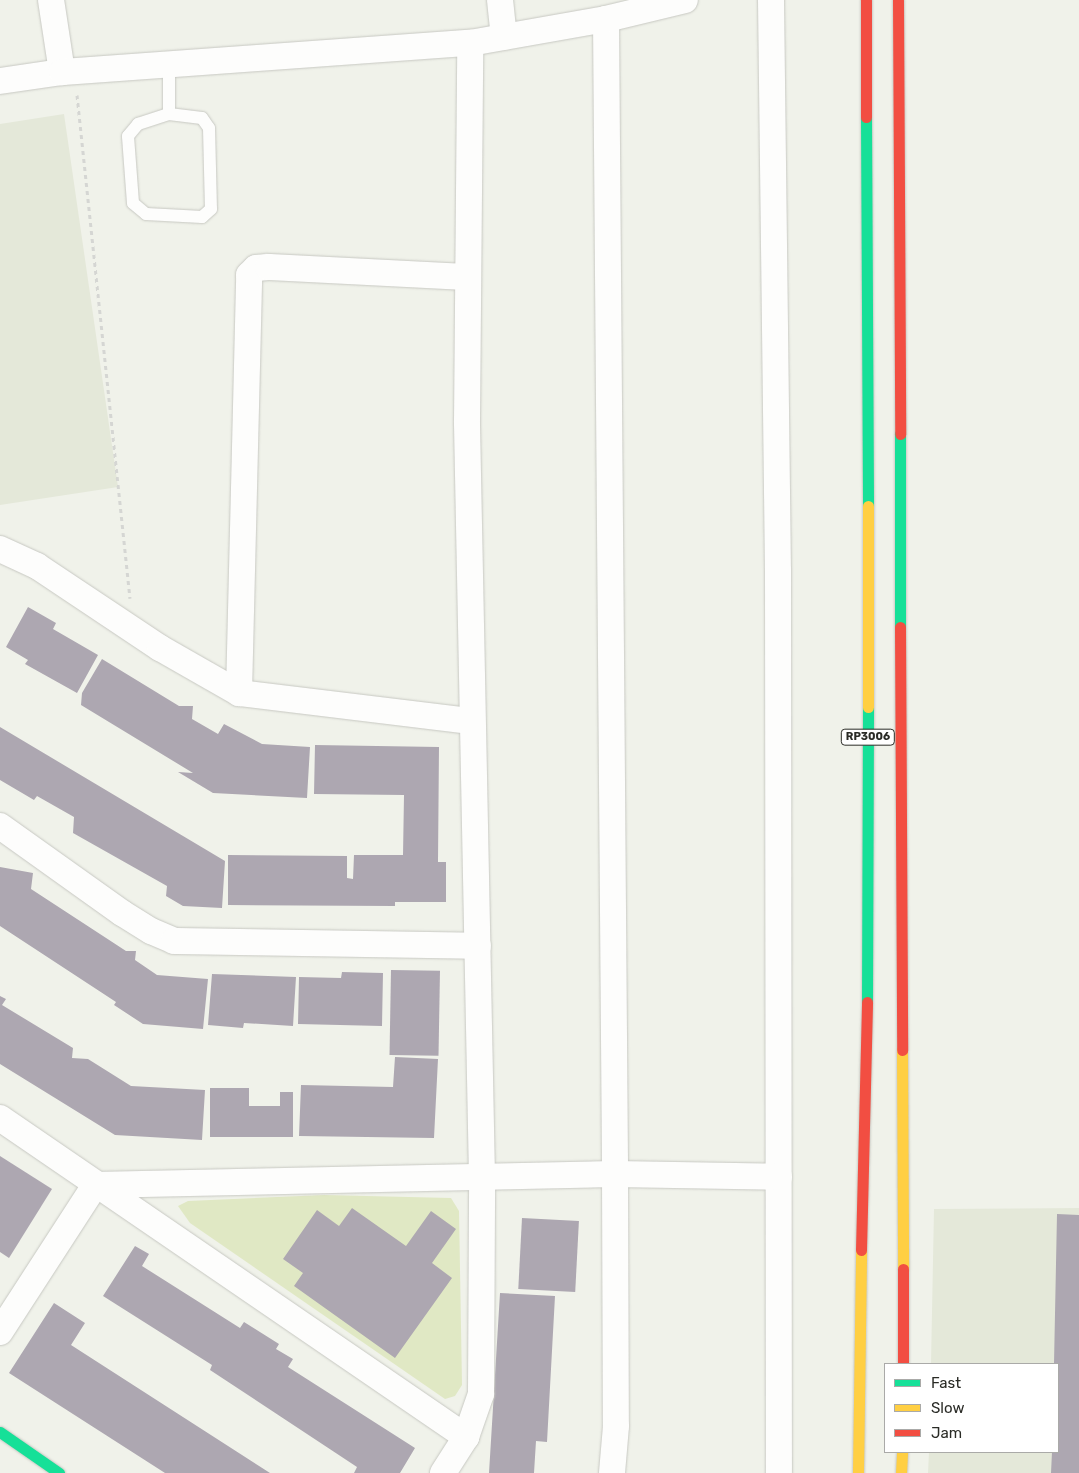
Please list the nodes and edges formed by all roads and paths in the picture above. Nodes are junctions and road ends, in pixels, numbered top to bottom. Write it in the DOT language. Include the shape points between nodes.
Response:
graph roads {
  1 [pos="50,0"];
  2 [pos="500,0"];
  3 [pos="685,0"];
  4 [pos="772,0"];
  5 [pos="866,0"];
  6 [pos="898,0"];
  7 [pos="606,19"];
  8 [pos="504,37"];
  9 [pos="470,43"];
  10 [pos="168,65"];
  11 [pos="68,72"];
  12 [pos="0,81"];
  13 [pos="169,114"];
  14 [pos="468,277"];
  15 [pos="0,549"];
  16 [pos="134,630"];
  17 [pos="239,693"];
  18 [pos="470,720"];
  19 [pos="0,826"];
  20 [pos="478,946"];
  21 [pos="0,1118"];
  22 [pos="615,1174"];
  23 [pos="779,1177"];
  24 [pos="482,1178"];
  25 [pos="95,1185"];
  26 [pos="0,1332"];
  27 [pos="902,1363"];
  28 [pos="0,1432"];
  29 [pos="466,1438"];
  30 [pos="902,1453"];
  31 [pos="59,1473"];
  32 [pos="443,1473"];
  33 [pos="612,1473"];
  34 [pos="779,1473"];
  35 [pos="858,1473"];
  36 [pos="901,1473"];
  1 -- 11 [label="street"];
  2 -- 8 [label="street"];
  3 -- 7 [label="street"];
  4 -- 23 [label="street" via="778,571"];
  5 -- 35 [label="main road, RP3006" via="869,936"];
  6 -- 27 [label="main road, RP3006"];
  7 -- 8 [label="street"];
  7 -- 22 [label="street"];
  8 -- 9 [label="street"];
  9 -- 10 [label="street"];
  9 -- 14 [label="street"];
  10 -- 11 [label="street"];
  10 -- 13 [label="lane"];
  11 -- 12 [label="street"];
  11 -- 16 [label="path"];
  13 -- 13 [label="lane" via="138,124 128,136 133,202 146,214 202,217 211,209 209,128 202,118"];
  14 -- 17 [label="street" via="268,267 256,268 249,275"];
  14 -- 18 [label="street"];
  15 -- 16 [label="street" via="37,566"];
  16 -- 17 [label="street" via="198,672"];
  17 -- 18 [label="street"];
  18 -- 20 [label="street"];
  19 -- 20 [label="street" via="122,913 174,941"];
  20 -- 24 [label="street"];
  21 -- 25 [label="street"];
  22 -- 23 [label="street"];
  22 -- 24 [label="street"];
  22 -- 33 [label="street" via="616,1426"];
  23 -- 34 [label="street"];
  24 -- 25 [label="street"];
  24 -- 29 [label="street" via="481,1394"];
  25 -- 26 [label="street"];
  25 -- 29 [label="street"];
  28 -- 31 [label="main road"];
  29 -- 32 [label="street"];
  30 -- 36 [label="main road"];
}
